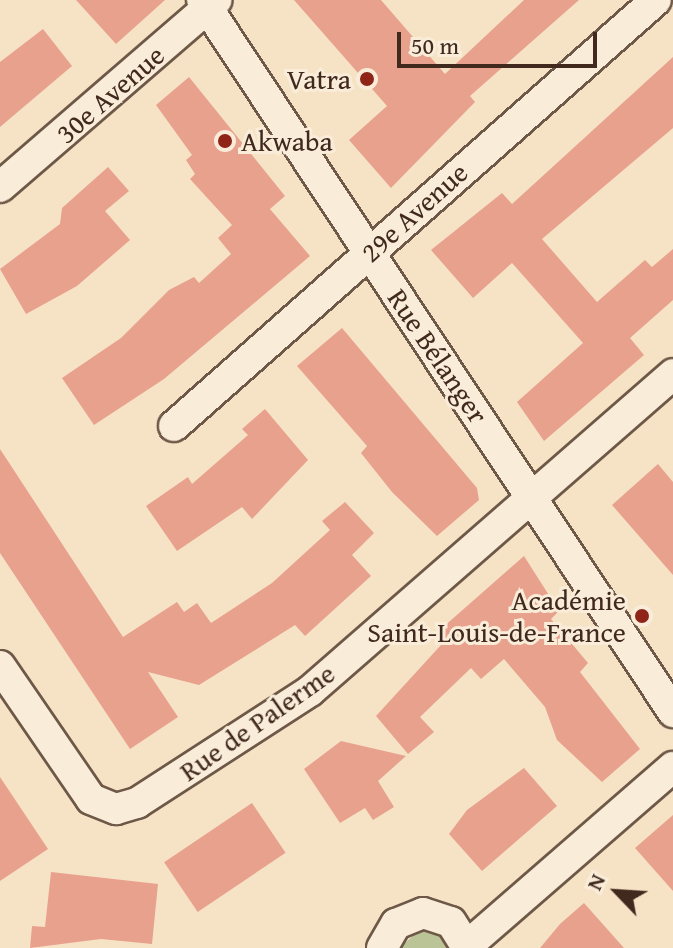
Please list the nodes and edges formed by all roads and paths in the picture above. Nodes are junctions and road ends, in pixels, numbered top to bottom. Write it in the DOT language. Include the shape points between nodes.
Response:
graph roads {
  1 [pos="656,0"];
  2 [pos="209,3"];
  3 [pos="1,187"];
  4 [pos="369,253"];
  5 [pos="673,374"];
  6 [pos="174,426"];
  7 [pos="534,499"];
  8 [pos="0,666"];
  9 [pos="673,712"];
  10 [pos="673,767"];
  11 [pos="467,947"];
  12 [pos="382,948"];
  1 -- 4 [label="street, 29e Avenue"];
  2 -- 3 [label="street, 30e Avenue"];
  2 -- 4 [label="street, Rue Bélanger"];
  4 -- 6 [label="street, 29e Avenue"];
  4 -- 7 [label="street, Rue Bélanger"];
  5 -- 7 [label="street, Rue de Palerme"];
  7 -- 8 [label="street, Rue de Palerme" via="310,691 127,806 107,808 84,792"];
  7 -- 9 [label="street, Rue Bélanger"];
  10 -- 11 [label="street"];
  11 -- 12 [label="street" via="451,922 423,913 396,924"];
}
